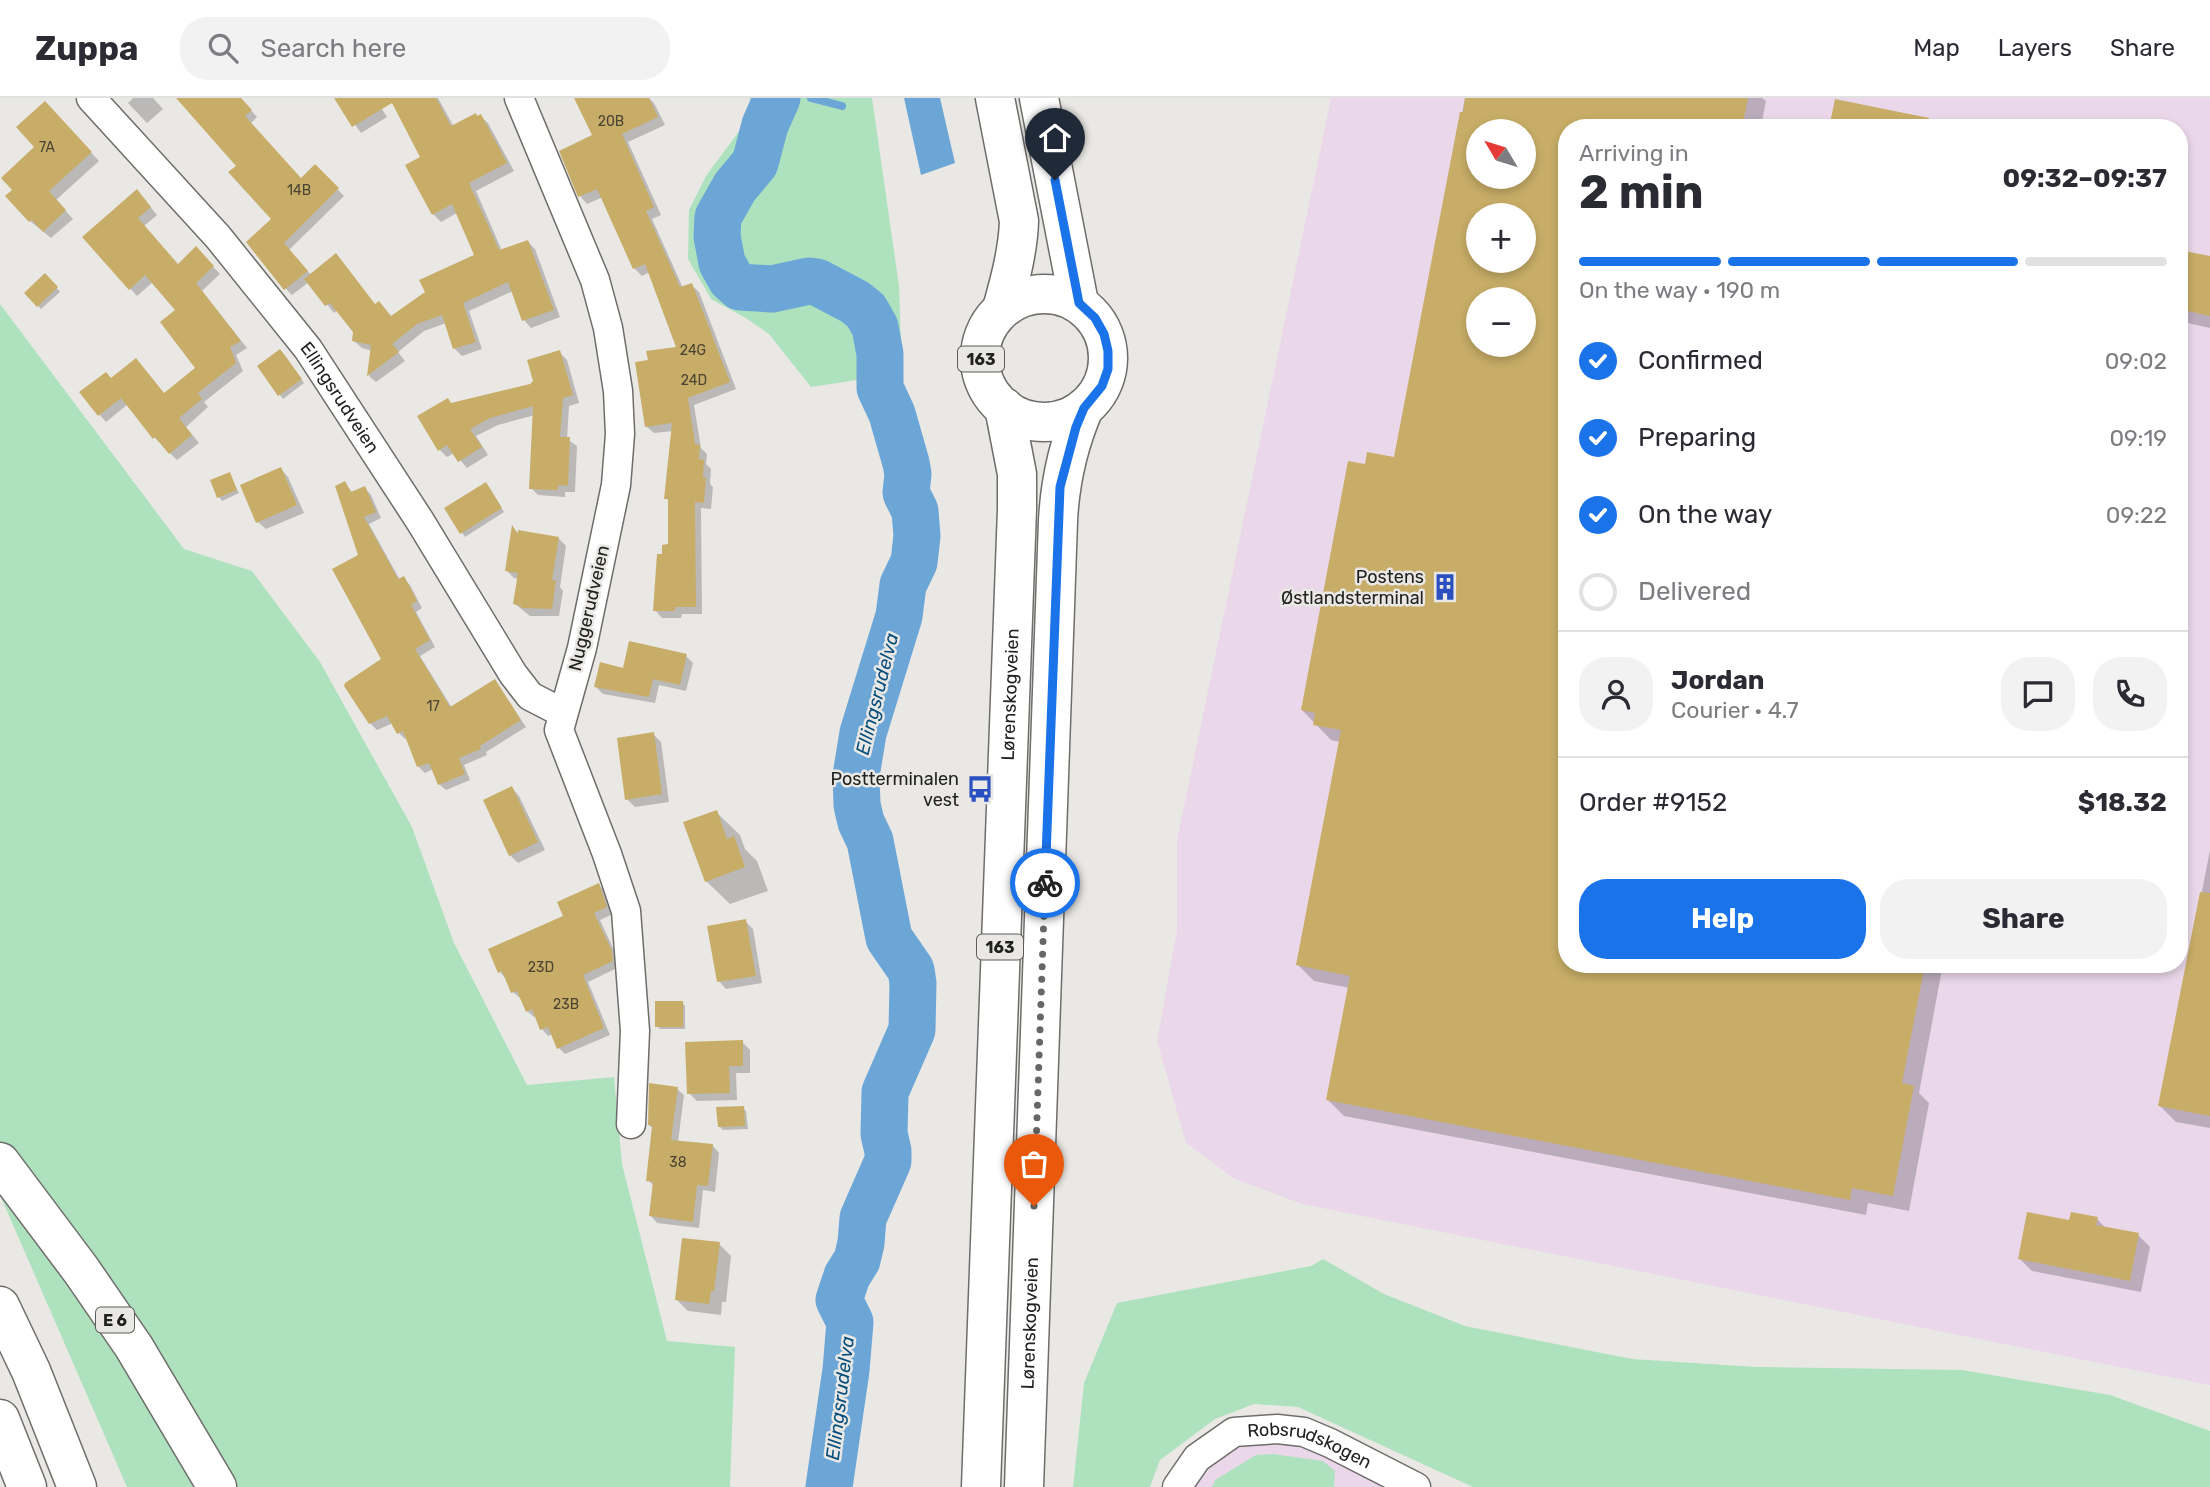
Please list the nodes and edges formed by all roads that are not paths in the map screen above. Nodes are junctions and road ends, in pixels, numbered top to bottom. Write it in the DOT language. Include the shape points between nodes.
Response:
graph roads {
  1 [pos="91,98"];
  2 [pos="519,98"];
  3 [pos="995,98"];
  4 [pos="1039,98"];
  5 [pos="1079,303"];
  6 [pos="1002,309"];
  7 [pos="1004,407"];
  8 [pos="1084,408"];
  9 [pos="563,713"];
  10 [pos="631,1124"];
  11 [pos="0,1162"];
  12 [pos="0,1306"];
  13 [pos="0,1419"];
  14 [pos="27,1487"];
  15 [pos="77,1487"];
  16 [pos="217,1487"];
  17 [pos="981,1487"];
  18 [pos="1024,1487"];
  19 [pos="1177,1487"];
  20 [pos="1416,1487"];
  1 -- 9 [label="street, Ellingsrudveien" via="218,237 308,349 421,521 513,674 530,696"];
  2 -- 9 [label="street, Nuggerudveien" via="595,280 618,391 616,485 582,648"];
  3 -- 6 [label="highway, 163" via="1018,221"];
  4 -- 5 [label="highway, 163"];
  5 -- 6 [label="highway" via="1040,294"];
  5 -- 8 [label="highway, 163" via="1095,318 1108,351 1102,386"];
  6 -- 7 [label="highway, 163" via="984,335 981,367 993,396"];
  7 -- 8 [label="highway" via="1035,421 1069,417"];
  7 -- 17 [label="highway, Lørenskogveien / 163" via="1017,474 1017,509"];
  8 -- 18 [label="highway, Lørenskogveien / 163" via="1064,465 1058,521"];
  9 -- 10 [label="street, Nuggerudveien" via="559,730 626,911 635,1031"];
  11 -- 16 [label="highway, E 6" via="134,1347"];
  12 -- 15 [label="highway" via="32,1371"];
  13 -- 14 [label="highway"];
  19 -- 20 [label="street, Robsrudskogen" via="1197,1458 1234,1432 1277,1429 1304,1432"];
}
